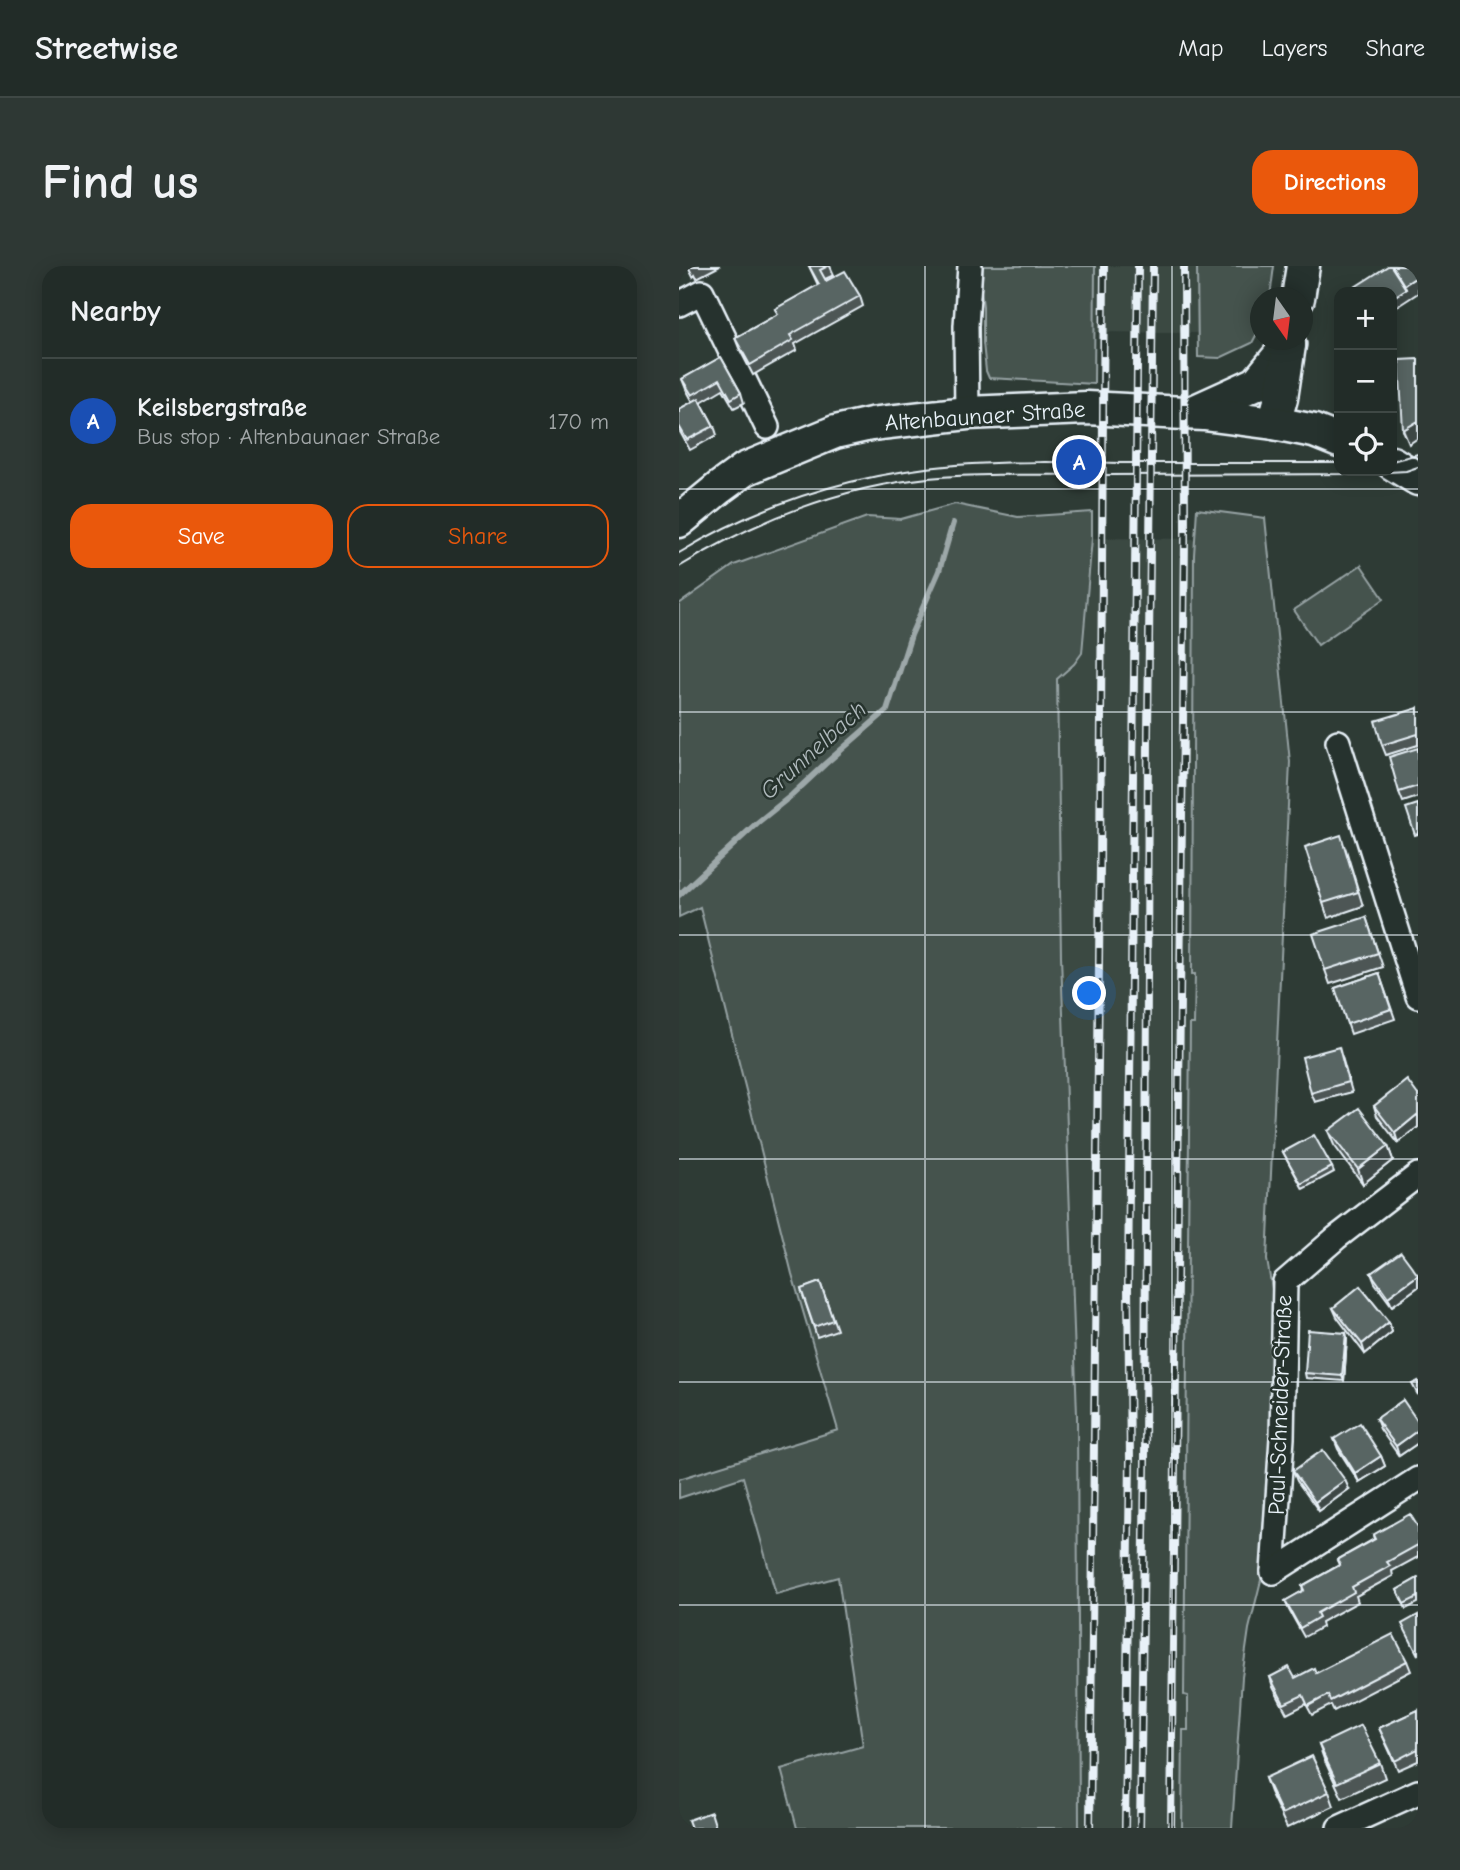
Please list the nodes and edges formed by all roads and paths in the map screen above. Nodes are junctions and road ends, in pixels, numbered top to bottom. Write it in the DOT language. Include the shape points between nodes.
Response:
graph roads {
  1 [pos="970,266"];
  2 [pos="1303,266"];
  3 [pos="1299,287"];
  4 [pos="679,304"];
  5 [pos="1284,350"];
  6 [pos="1289,350"];
  7 [pos="967,413"];
  8 [pos="1192,413"];
  9 [pos="1274,423"];
  10 [pos="767,428"];
  11 [pos="1326,436"];
  12 [pos="1397,466"];
  13 [pos="1418,479"];
  14 [pos="679,521"];
  15 [pos="1338,743"];
  16 [pos="1418,996"];
  17 [pos="1418,1175"];
  18 [pos="1418,1479"];
  19 [pos="1418,1792"];
  20 [pos="1339,1828"];
  1 -- 7 [label="street"];
  2 -- 3 [label="main road"];
  4 -- 10 [label="street" via="702,292"];
  5 -- 8 [label="main road" via="1257,383"];
  6 -- 9 [label="main road"];
  7 -- 8 [label="main road, Altenbaunaer Straße" via="1087,408"];
  7 -- 14 [label="main road, Altenbaunaer Straße" via="835,432 745,469"];
  8 -- 9 [label="main road, Altenbaunaer Straße"];
  9 -- 11 [label="main road, Altenbaunaer Straße"];
  12 -- 13 [label="main road"];
  15 -- 16 [label="street"];
  17 -- 18 [label="street, Paul-Schneider-Straße" via="1285,1282 1273,1572"];
  19 -- 20 [label="street"];
}
